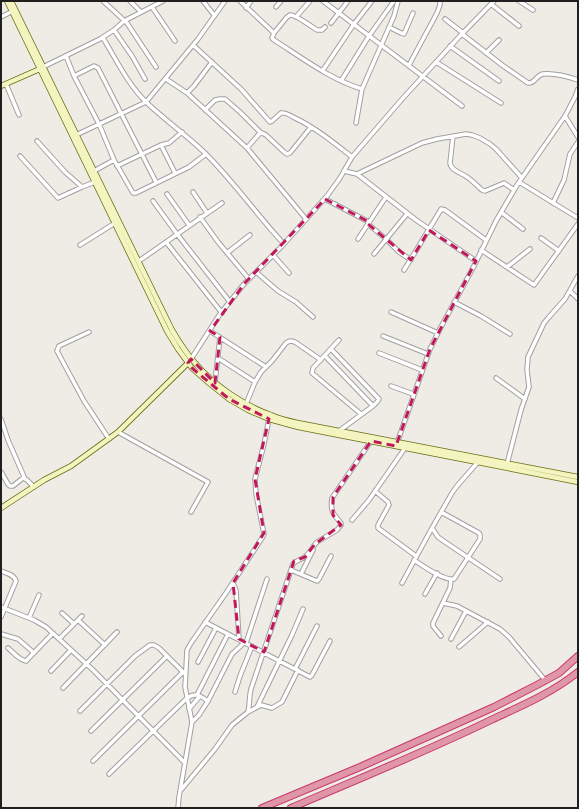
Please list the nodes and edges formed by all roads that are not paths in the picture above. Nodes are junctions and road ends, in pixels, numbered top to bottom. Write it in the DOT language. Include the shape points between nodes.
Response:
graph roads {
  1 [pos="7,1"];
  2 [pos="11,1"];
  3 [pos="103,1"];
  4 [pos="130,1"];
  5 [pos="162,1"];
  6 [pos="203,1"];
  7 [pos="225,1"];
  8 [pos="240,1"];
  9 [pos="251,1"];
  10 [pos="281,1"];
  11 [pos="310,1"];
  12 [pos="323,1"];
  13 [pos="348,1"];
  14 [pos="372,1"];
  15 [pos="394,1"];
  16 [pos="398,1"];
  17 [pos="440,1"];
  18 [pos="519,1"];
  19 [pos="493,3"];
  20 [pos="152,7"];
  21 [pos="276,7"];
  22 [pos="246,8"];
  23 [pos="533,10"];
  24 [pos="14,11"];
  25 [pos="141,12"];
  26 [pos="339,13"];
  27 [pos="413,13"];
  28 [pos="214,15"];
  29 [pos="1,17"];
  30 [pos="296,17"];
  31 [pos="445,19"];
  32 [pos="124,21"];
  33 [pos="331,24"];
  34 [pos="354,24"];
  35 [pos="325,26"];
  36 [pos="519,26"];
  37 [pos="389,27"];
  38 [pos="114,30"];
  39 [pos="274,33"];
  40 [pos="462,34"];
  41 [pos="369,36"];
  42 [pos="103,38"];
  43 [pos="499,40"];
  44 [pos="174,41"];
  45 [pos="193,45"];
  46 [pos="382,45"];
  47 [pos="450,46"];
  48 [pos="486,53"];
  49 [pos="66,56"];
  50 [pos="212,62"];
  51 [pos="436,62"];
  52 [pos="409,65"];
  53 [pos="156,67"];
  54 [pos="41,68"];
  55 [pos="323,70"];
  56 [pos="74,76"];
  57 [pos="423,76"];
  58 [pos="166,78"];
  59 [pos="145,79"];
  60 [pos="578,80"];
  61 [pos="341,81"];
  62 [pos="499,81"];
  63 [pos="3,85"];
  64 [pos="362,89"];
  65 [pos="578,89"];
  66 [pos="187,93"];
  67 [pos="146,102"];
  68 [pos="501,104"];
  69 [pos="462,106"];
  70 [pos="205,110"];
  71 [pos="121,114"];
  72 [pos="19,115"];
  73 [pos="565,116"];
  74 [pos="356,123"];
  75 [pos="99,124"];
  76 [pos="311,127"];
  77 [pos="182,132"];
  78 [pos="261,133"];
  79 [pos="76,135"];
  80 [pos="453,136"];
  81 [pos="578,137"];
  82 [pos="37,140"];
  83 [pos="578,142"];
  84 [pos="161,145"];
  85 [pos="247,148"];
  86 [pos="142,154"];
  87 [pos="206,154"];
  88 [pos="20,156"];
  89 [pos="352,157"];
  90 [pos="114,160"];
  91 [pos="118,166"];
  92 [pos="94,171"];
  93 [pos="344,171"];
  94 [pos="175,173"];
  95 [pos="357,174"];
  96 [pos="522,178"];
  97 [pos="95,182"];
  98 [pos="156,182"];
  99 [pos="519,182"];
  100 [pos="82,187"];
  101 [pos="514,190"];
  102 [pos="193,192"];
  103 [pos="167,194"];
  104 [pos="386,197"];
  105 [pos="325,199"];
  106 [pos="153,202"];
  107 [pos="222,202"];
  108 [pos="553,202"];
  109 [pos="501,212"];
  110 [pos="207,213"];
  111 [pos="407,214"];
  112 [pos="200,217"];
  113 [pos="578,218"];
  114 [pos="306,219"];
  115 [pos="115,223"];
  116 [pos="368,223"];
  117 [pos="578,224"];
  118 [pos="189,225"];
  119 [pos="523,229"];
  120 [pos="429,230"];
  121 [pos="177,234"];
  122 [pos="250,235"];
  123 [pos="541,238"];
  124 [pos="358,239"];
  125 [pos="386,239"];
  126 [pos="486,240"];
  127 [pos="166,242"];
  128 [pos="80,244"];
  129 [pos="284,244"];
  130 [pos="530,249"];
  131 [pos="481,250"];
  132 [pos="559,251"];
  133 [pos="227,253"];
  134 [pos="374,254"];
  135 [pos="273,255"];
  136 [pos="411,260"];
  137 [pos="138,261"];
  138 [pos="476,261"];
  139 [pos="507,267"];
  140 [pos="404,270"];
  141 [pos="256,272"];
  142 [pos="289,273"];
  143 [pos="578,276"];
  144 [pos="249,279"];
  145 [pos="570,290"];
  146 [pos="578,299"];
  147 [pos="230,302"];
  148 [pos="454,302"];
  149 [pos="391,312"];
  150 [pos="222,313"];
  151 [pos="313,317"];
  152 [pos="210,331"];
  153 [pos="89,332"];
  154 [pos="438,333"];
  155 [pos="510,334"];
  156 [pos="383,336"];
  157 [pos="220,337"];
  158 [pos="339,340"];
  159 [pos="331,349"];
  160 [pos="379,353"];
  161 [pos="428,354"];
  162 [pos="325,356"];
  163 [pos="218,358"];
  164 [pos="321,360"];
  165 [pos="190,361"];
  166 [pos="266,367"];
  167 [pos="422,370"];
  168 [pos="496,378"];
  169 [pos="215,382"];
  170 [pos="255,382"];
  171 [pos="391,386"];
  172 [pos="414,394"];
  173 [pos="525,399"];
  174 [pos="246,404"];
  175 [pos="373,406"];
  176 [pos="361,414"];
  177 [pos="1,419"];
  178 [pos="268,419"];
  179 [pos="339,430"];
  180 [pos="118,432"];
  181 [pos="109,440"];
  182 [pos="371,441"];
  183 [pos="396,444"];
  184 [pos="405,448"];
  185 [pos="478,462"];
  186 [pos="507,465"];
  187 [pos="1,472"];
  188 [pos="578,477"];
  189 [pos="26,479"];
  190 [pos="578,482"];
  191 [pos="34,487"];
  192 [pos="375,491"];
  193 [pos="1,508"];
  194 [pos="191,512"];
  195 [pos="441,512"];
  196 [pos="352,520"];
  197 [pos="432,528"];
  198 [pos="317,542"];
  199 [pos="331,556"];
  200 [pos="415,558"];
  201 [pos="468,558"];
  202 [pos="291,570"];
  203 [pos="1,571"];
  204 [pos="301,574"];
  205 [pos="437,574"];
  206 [pos="266,579"];
  207 [pos="451,579"];
  208 [pos="500,579"];
  209 [pos="233,583"];
  210 [pos="402,583"];
  211 [pos="425,594"];
  212 [pos="39,595"];
  213 [pos="443,602"];
  214 [pos="3,608"];
  215 [pos="303,609"];
  216 [pos="466,611"];
  217 [pos="62,613"];
  218 [pos="82,616"];
  219 [pos="1,617"];
  220 [pos="29,618"];
  221 [pos="78,620"];
  222 [pos="205,622"];
  223 [pos="488,622"];
  224 [pos="74,624"];
  225 [pos="317,626"];
  226 [pos="216,628"];
  227 [pos="117,632"];
  228 [pos="53,633"];
  229 [pos="1,634"];
  230 [pos="228,634"];
  231 [pos="441,636"];
  232 [pos="60,639"];
  233 [pos="239,639"];
  234 [pos="451,639"];
  235 [pos="330,641"];
  236 [pos="246,642"];
  237 [pos="105,645"];
  238 [pos="252,646"];
  239 [pos="459,647"];
  240 [pos="8,648"];
  241 [pos="71,650"];
  242 [pos="264,652"];
  243 [pos="34,653"];
  244 [pos="167,656"];
  245 [pos="578,656"];
  246 [pos="279,660"];
  247 [pos="198,662"];
  248 [pos="86,664"];
  249 [pos="296,670"];
  250 [pos="51,671"];
  251 [pos="578,672"];
  252 [pos="184,673"];
  253 [pos="545,680"];
  254 [pos="107,684"];
  255 [pos="63,688"];
  256 [pos="235,692"];
  257 [pos="198,696"];
  258 [pos="187,698"];
  259 [pos="123,700"];
  260 [pos="208,701"];
  261 [pos="257,706"];
  262 [pos="189,709"];
  263 [pos="80,711"];
  264 [pos="248,712"];
  265 [pos="138,716"];
  266 [pos="192,722"];
  267 [pos="91,731"];
  268 [pos="153,731"];
  269 [pos="93,762"];
  270 [pos="185,763"];
  271 [pos="109,774"];
  272 [pos="180,790"];
  273 [pos="178,808"];
  274 [pos="262,808"];
  275 [pos="291,808"];
  1 -- 24 [label="main road"];
  2 -- 24 [label="main road"];
  3 -- 32 [label="street"];
  4 -- 25 [label="street"];
  5 -- 20 [label="street"];
  6 -- 28 [label="street"];
  7 -- 28 [label="street"];
  8 -- 22 [label="street"];
  9 -- 22 [label="street"];
  10 -- 21 [label="street"];
  11 -- 30 [label="street"];
  12 -- 26 [label="street"];
  13 -- 26 [label="street"];
  14 -- 34 [label="street"];
  15 -- 41 [label="street"];
  16 -- 37 [label="street"];
  17 -- 52 [label="street"];
  18 -- 23 [label="street"];
  19 -- 36 [label="street"];
  19 -- 40 [label="street"];
  20 -- 25 [label="street"];
  20 -- 44 [label="street"];
  22 -- 39 [label="street"];
  24 -- 29 [label="street"];
  24 -- 54 [label="main road"];
  25 -- 32 [label="street"];
  26 -- 33 [label="street"];
  26 -- 34 [label="street"];
  27 -- 37 [label="street" via="404,34"];
  28 -- 45 [label="street"];
  30 -- 35 [label="street" via="317,30 322,30"];
  30 -- 39 [label="street" via="288,16"];
  31 -- 40 [label="street"];
  32 -- 38 [label="street"];
  32 -- 53 [label="street"];
  34 -- 41 [label="street"];
  34 -- 55 [label="street"];
  37 -- 46 [label="street"];
  38 -- 42 [label="street"];
  38 -- 59 [label="street"];
  39 -- 55 [label="street" via="274,40"];
  40 -- 47 [label="street"];
  40 -- 48 [label="street"];
  41 -- 46 [label="street"];
  41 -- 61 [label="street"];
  42 -- 49 [label="street"];
  42 -- 67 [label="street" via="133,88"];
  43 -- 48 [label="street"];
  45 -- 50 [label="street"];
  45 -- 58 [label="street"];
  46 -- 52 [label="street"];
  46 -- 64 [label="street"];
  47 -- 51 [label="street"];
  47 -- 62 [label="street"];
  48 -- 60 [label="street" via="530,83 542,74"];
  49 -- 54 [label="street"];
  49 -- 56 [label="street"];
  50 -- 66 [label="street"];
  50 -- 76 [label="street" via="241,89 270,122 284,112"];
  51 -- 57 [label="street"];
  51 -- 68 [label="street"];
  52 -- 57 [label="street"];
  54 -- 63 [label="main road"];
  54 -- 79 [label="main road"];
  54 -- 97 [label="main road"];
  55 -- 61 [label="street"];
  56 -- 71 [label="street" via="94,66 97,67"];
  56 -- 75 [label="street"];
  57 -- 69 [label="street"];
  57 -- 89 [label="street"];
  58 -- 66 [label="street"];
  58 -- 67 [label="street"];
  61 -- 64 [label="street"];
  63 -- 72 [label="street"];
  64 -- 74 [label="street"];
  65 -- 73 [label="street"];
  66 -- 70 [label="street"];
  67 -- 71 [label="street"];
  67 -- 77 [label="street"];
  70 -- 78 [label="street" via="215,100 225,99"];
  70 -- 85 [label="street"];
  71 -- 75 [label="street"];
  71 -- 86 [label="street"];
  73 -- 81 [label="street"];
  73 -- 96 [label="street"];
  75 -- 79 [label="street"];
  75 -- 90 [label="street"];
  76 -- 78 [label="street" via="288,154"];
  76 -- 89 [label="street"];
  77 -- 84 [label="street"];
  77 -- 87 [label="street"];
  78 -- 85 [label="street"];
  79 -- 92 [label="main road"];
  80 -- 95 [label="street" via="429,140"];
  80 -- 96 [label="street" via="466,134 486,141 496,148"];
  80 -- 101 [label="street" via="450,164 452,168 482,190 504,183"];
  82 -- 100 [label="street"];
  83 -- 108 [label="street" via="570,154 564,180"];
  84 -- 86 [label="street"];
  84 -- 94 [label="street"];
  85 -- 114 [label="street"];
  86 -- 91 [label="street"];
  86 -- 98 [label="street"];
  87 -- 94 [label="street" via="189,167"];
  87 -- 129 [label="street"];
  88 -- 100 [label="street" via="56,197 60,198"];
  89 -- 93 [label="street"];
  90 -- 91 [label="street"];
  90 -- 92 [label="street"];
  91 -- 98 [label="street" via="133,193"];
  92 -- 137 [label="main road"];
  93 -- 95 [label="street"];
  93 -- 105 [label="street"];
  94 -- 98 [label="street"];
  95 -- 104 [label="street"];
  96 -- 99 [label="street"];
  97 -- 100 [label="street"];
  97 -- 115 [label="main road"];
  99 -- 101 [label="street"];
  99 -- 108 [label="street"];
  101 -- 109 [label="street"];
  102 -- 110 [label="street"];
  103 -- 118 [label="street"];
  104 -- 111 [label="street"];
  104 -- 116 [label="street"];
  105 -- 114 [label="street"];
  105 -- 116 [label="street"];
  106 -- 121 [label="street"];
  107 -- 110 [label="street"];
  108 -- 113 [label="street"];
  109 -- 119 [label="street"];
  109 -- 126 [label="street"];
  110 -- 112 [label="street"];
  111 -- 120 [label="street"];
  111 -- 125 [label="street"];
  112 -- 118 [label="street"];
  112 -- 133 [label="street"];
  114 -- 129 [label="street"];
  115 -- 128 [label="street"];
  115 -- 165 [label="main road" via="167,331 178,349"];
  116 -- 124 [label="street"];
  116 -- 125 [label="street"];
  117 -- 132 [label="street"];
  118 -- 121 [label="street"];
  120 -- 126 [label="street" via="443,209"];
  120 -- 136 [label="street"];
  120 -- 138 [label="street"];
  121 -- 127 [label="street"];
  121 -- 147 [label="street"];
  122 -- 133 [label="street"];
  123 -- 132 [label="street"];
  125 -- 134 [label="street"];
  125 -- 136 [label="street"];
  126 -- 131 [label="street"];
  127 -- 137 [label="street"];
  127 -- 150 [label="street"];
  129 -- 135 [label="street"];
  130 -- 139 [label="street"];
  131 -- 138 [label="street"];
  131 -- 139 [label="street"];
  132 -- 139 [label="street" via="534,285"];
  133 -- 144 [label="street"];
  135 -- 141 [label="street"];
  135 -- 142 [label="street"];
  136 -- 140 [label="street"];
  137 -- 165 [label="main road"];
  138 -- 148 [label="street"];
  141 -- 144 [label="street"];
  141 -- 151 [label="street" via="278,292 296,302"];
  143 -- 145 [label="street"];
  144 -- 147 [label="street"];
  145 -- 146 [label="street"];
  145 -- 173 [label="street" via="544,323 528,357 530,384"];
  147 -- 150 [label="street"];
  148 -- 154 [label="street"];
  148 -- 155 [label="street"];
  149 -- 154 [label="street"];
  150 -- 152 [label="street"];
  152 -- 157 [label="street"];
  152 -- 165 [label="street"];
  153 -- 181 [label="street" via="59,346 57,351"];
  154 -- 161 [label="street"];
  156 -- 161 [label="street"];
  157 -- 163 [label="street"];
  157 -- 166 [label="street"];
  158 -- 159 [label="street"];
  159 -- 162 [label="street"];
  159 -- 175 [label="street" via="378,398"];
  160 -- 167 [label="street"];
  161 -- 167 [label="street"];
  162 -- 164 [label="street"];
  162 -- 175 [label="street"];
  163 -- 169 [label="street"];
  163 -- 170 [label="street"];
  164 -- 166 [label="street" via="290,341"];
  164 -- 176 [label="street" via="312,370 313,374"];
  165 -- 169 [label="main road"];
  165 -- 178 [label="main road" via="192,368 229,399"];
  165 -- 180 [label="main road"];
  166 -- 170 [label="street"];
  167 -- 172 [label="street"];
  168 -- 173 [label="street"];
  169 -- 174 [label="main road"];
  170 -- 174 [label="street"];
  171 -- 172 [label="street"];
  172 -- 183 [label="street"];
  173 -- 186 [label="street"];
  174 -- 179 [label="main road" via="275,417"];
  175 -- 176 [label="street"];
  176 -- 179 [label="street"];
  177 -- 189 [label="street"];
  178 -- 182 [label="main road"];
  178 -- 209 [label="street" via="255,479 264,534"];
  179 -- 183 [label="main road"];
  180 -- 181 [label="main road"];
  180 -- 194 [label="street" via="208,482"];
  181 -- 191 [label="main road"];
  182 -- 183 [label="main road"];
  182 -- 198 [label="street" via="332,498 334,515 341,525"];
  183 -- 184 [label="main road"];
  183 -- 186 [label="main road"];
  184 -- 185 [label="main road"];
  184 -- 192 [label="street"];
  185 -- 186 [label="main road"];
  185 -- 195 [label="street" via="457,486"];
  186 -- 188 [label="main road"];
  186 -- 190 [label="main road"];
  187 -- 189 [label="street" via="10,486 22,478"];
  189 -- 191 [label="street"];
  191 -- 193 [label="main road"];
  192 -- 196 [label="street"];
  192 -- 200 [label="street" via="390,505 378,528"];
  195 -- 197 [label="street"];
  195 -- 201 [label="street" via="480,534 480,539"];
  197 -- 200 [label="street"];
  197 -- 201 [label="street" via="445,542"];
  198 -- 202 [label="street" via="307,555 295,562"];
  198 -- 204 [label="street"];
  199 -- 204 [label="street" via="318,581"];
  200 -- 205 [label="street"];
  200 -- 210 [label="street"];
  201 -- 207 [label="street" via="456,577"];
  201 -- 208 [label="street"];
  202 -- 204 [label="street"];
  202 -- 242 [label="street"];
  203 -- 214 [label="street" via="16,579"];
  205 -- 207 [label="street"];
  205 -- 211 [label="street"];
  206 -- 236 [label="street"];
  207 -- 213 [label="street" via="450,588"];
  209 -- 222 [label="street"];
  209 -- 233 [label="street" via="236,590"];
  212 -- 220 [label="street"];
  213 -- 216 [label="street"];
  213 -- 231 [label="street" via="433,623"];
  214 -- 219 [label="street"];
  214 -- 220 [label="street"];
  215 -- 246 [label="street"];
  216 -- 223 [label="street"];
  216 -- 234 [label="street"];
  217 -- 224 [label="street"];
  218 -- 221 [label="street"];
  220 -- 228 [label="street"];
  221 -- 224 [label="street"];
  221 -- 237 [label="street"];
  222 -- 226 [label="street"];
  222 -- 252 [label="street" via="188,647"];
  223 -- 239 [label="street"];
  223 -- 253 [label="street" via="507,635"];
  224 -- 232 [label="street"];
  225 -- 249 [label="street"];
  226 -- 230 [label="street"];
  226 -- 247 [label="street"];
  227 -- 237 [label="street"];
  228 -- 232 [label="street"];
  228 -- 243 [label="street"];
  229 -- 243 [label="street" via="18,639"];
  230 -- 233 [label="street"];
  230 -- 257 [label="street"];
  232 -- 241 [label="street"];
  233 -- 236 [label="street"];
  235 -- 249 [label="street" via="312,676"];
  236 -- 238 [label="street"];
  236 -- 260 [label="street" via="232,654"];
  237 -- 248 [label="street"];
  238 -- 242 [label="street"];
  238 -- 256 [label="street"];
  240 -- 243 [label="street" via="24,661"];
  241 -- 248 [label="street"];
  241 -- 250 [label="street"];
  242 -- 246 [label="street"];
  242 -- 264 [label="street" via="250,694"];
  244 -- 252 [label="street"];
  244 -- 254 [label="street" via="156,646 150,645"];
  244 -- 259 [label="street"];
  245 -- 253 [label="highway"];
  246 -- 249 [label="street"];
  246 -- 261 [label="street"];
  248 -- 254 [label="street"];
  248 -- 255 [label="street"];
  249 -- 261 [label="street" via="282,702 272,708"];
  251 -- 275 [label="highway" via="534,700 462,735"];
  252 -- 258 [label="street"];
  252 -- 265 [label="street"];
  253 -- 274 [label="highway" via="494,708"];
  254 -- 259 [label="street"];
  254 -- 263 [label="street"];
  257 -- 258 [label="street" via="191,695"];
  257 -- 260 [label="street"];
  257 -- 262 [label="street"];
  258 -- 262 [label="street"];
  258 -- 268 [label="street"];
  259 -- 265 [label="street"];
  259 -- 267 [label="street"];
  260 -- 266 [label="street"];
  261 -- 264 [label="street"];
  262 -- 266 [label="street"];
  264 -- 272 [label="street" via="232,726"];
  265 -- 268 [label="street"];
  265 -- 269 [label="street"];
  266 -- 270 [label="street"];
  268 -- 270 [label="street"];
  268 -- 271 [label="street"];
  270 -- 272 [label="street"];
  272 -- 273 [label="street"];
}
